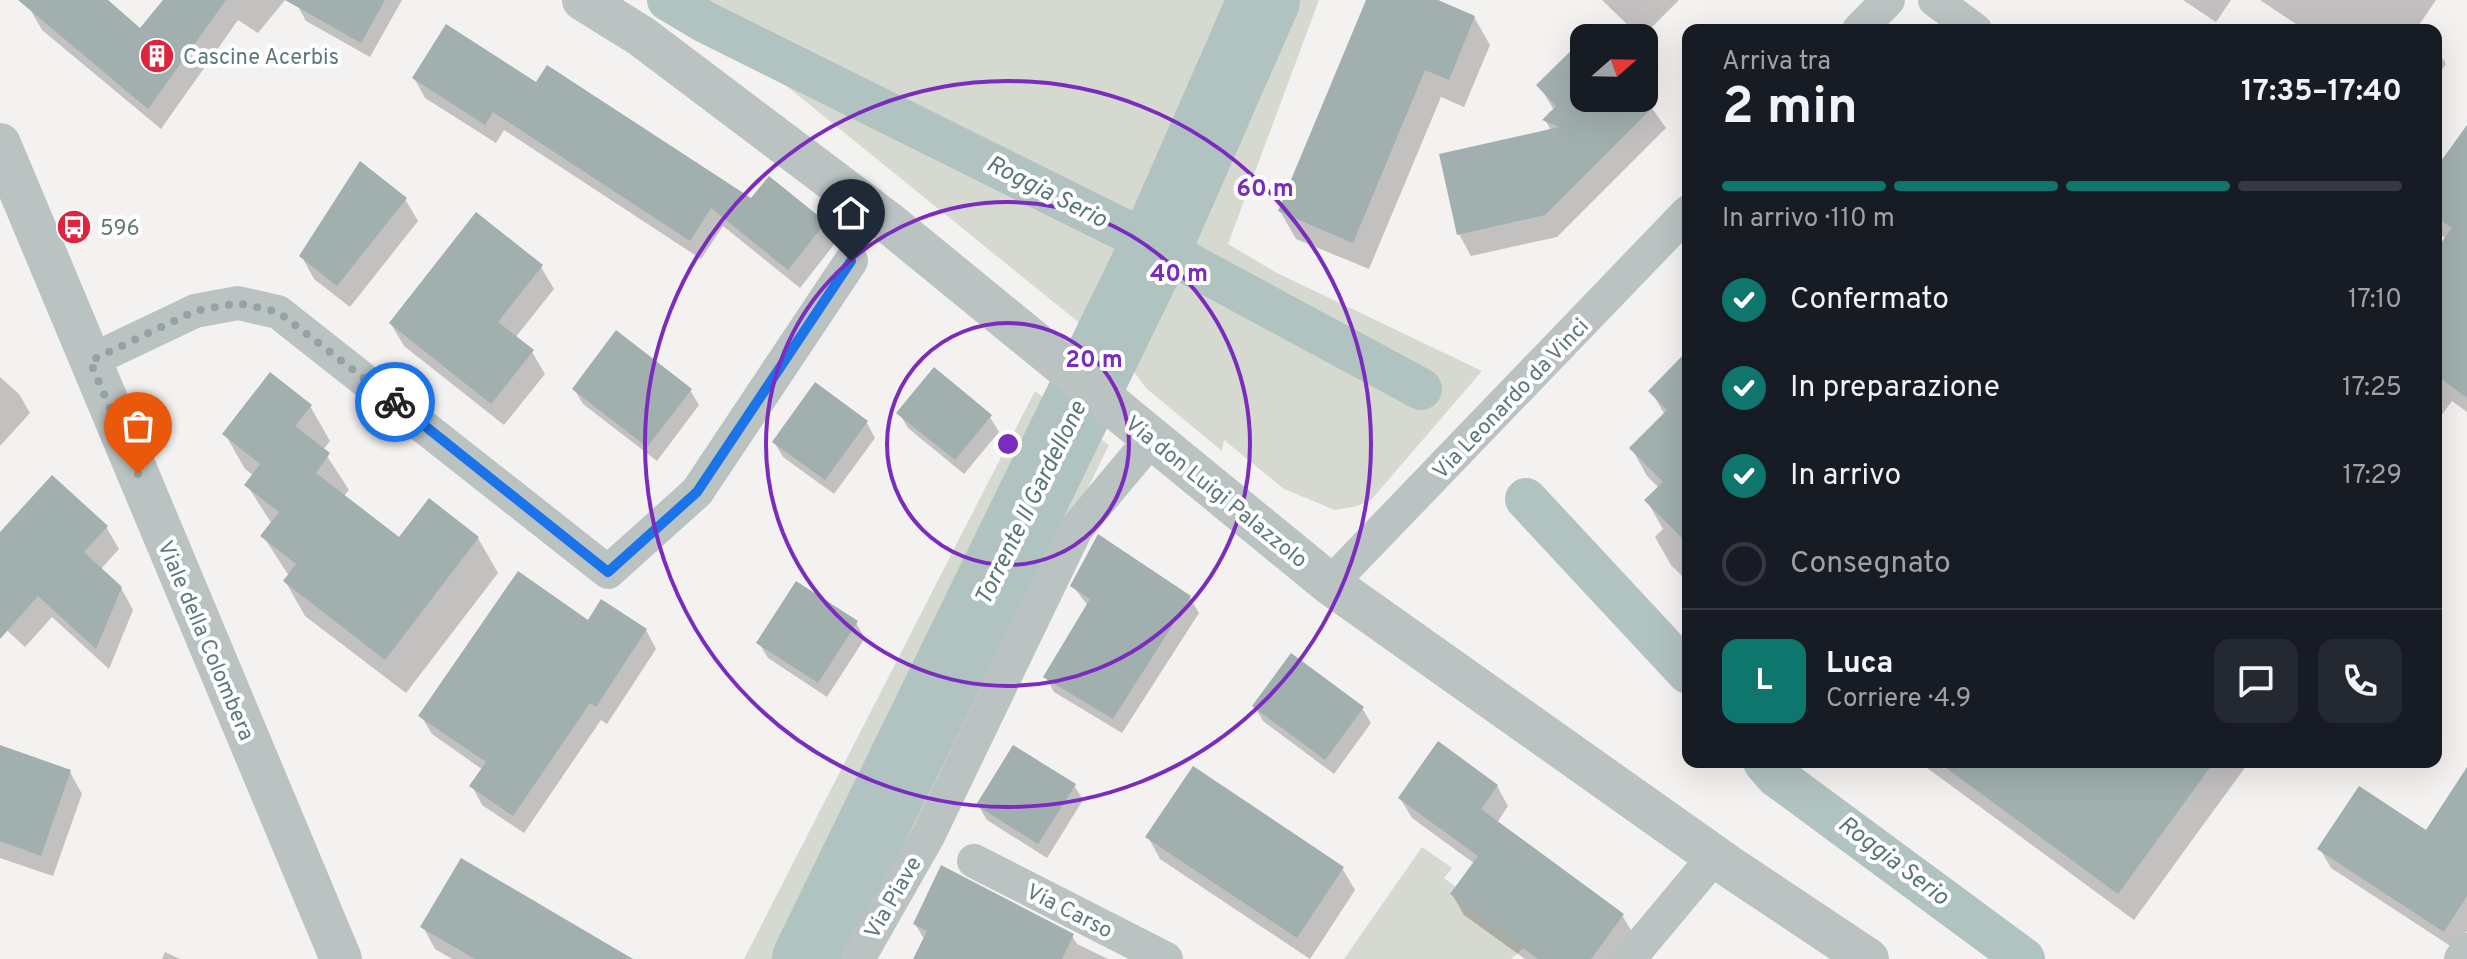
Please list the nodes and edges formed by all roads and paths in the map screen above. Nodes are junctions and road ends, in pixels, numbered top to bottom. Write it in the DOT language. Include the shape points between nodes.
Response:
graph roads {
  1 [pos="583,0"];
  2 [pos="1888,0"];
  3 [pos="1935,0"];
  4 [pos="1865,24"];
  5 [pos="1967,24"];
  6 [pos="0,144"];
  7 [pos="1682,218"];
  8 [pos="851,261"];
  9 [pos="90,361"];
  10 [pos="1152,438"];
  11 [pos="1330,584"];
  12 [pos="1715,856"];
  13 [pos="974,861"];
  14 [pos="2467,950"];
  15 [pos="341,959"];
  16 [pos="858,959"];
  17 [pos="1166,959"];
  18 [pos="1629,959"];
  19 [pos="1868,959"];
  20 [pos="2461,959"];
  1 -- 10 [label="street, Via don Luigi Palazzolo" via="641,36 884,219"];
  2 -- 4 [label="street"];
  3 -- 5 [label="street"];
  6 -- 9 [label="street, Viale della Colombera"];
  7 -- 11 [label="street, Via Leonardo da Vinci"];
  8 -- 9 [label="street" via="697,492 608,572 278,312 238,303 195,311"];
  9 -- 15 [label="street, Viale della Colombera"];
  10 -- 11 [label="street, Via don Luigi Palazzolo"];
  10 -- 16 [label="street, Via Piave" via="1076,529 928,836"];
  11 -- 12 [label="street, Via don Luigi Palazzolo"];
  12 -- 18 [label="street"];
  12 -- 19 [label="street, Via don Luigi Palazzolo"];
  13 -- 17 [label="street, Via Carso"];
  14 -- 20 [label="street"];
}
